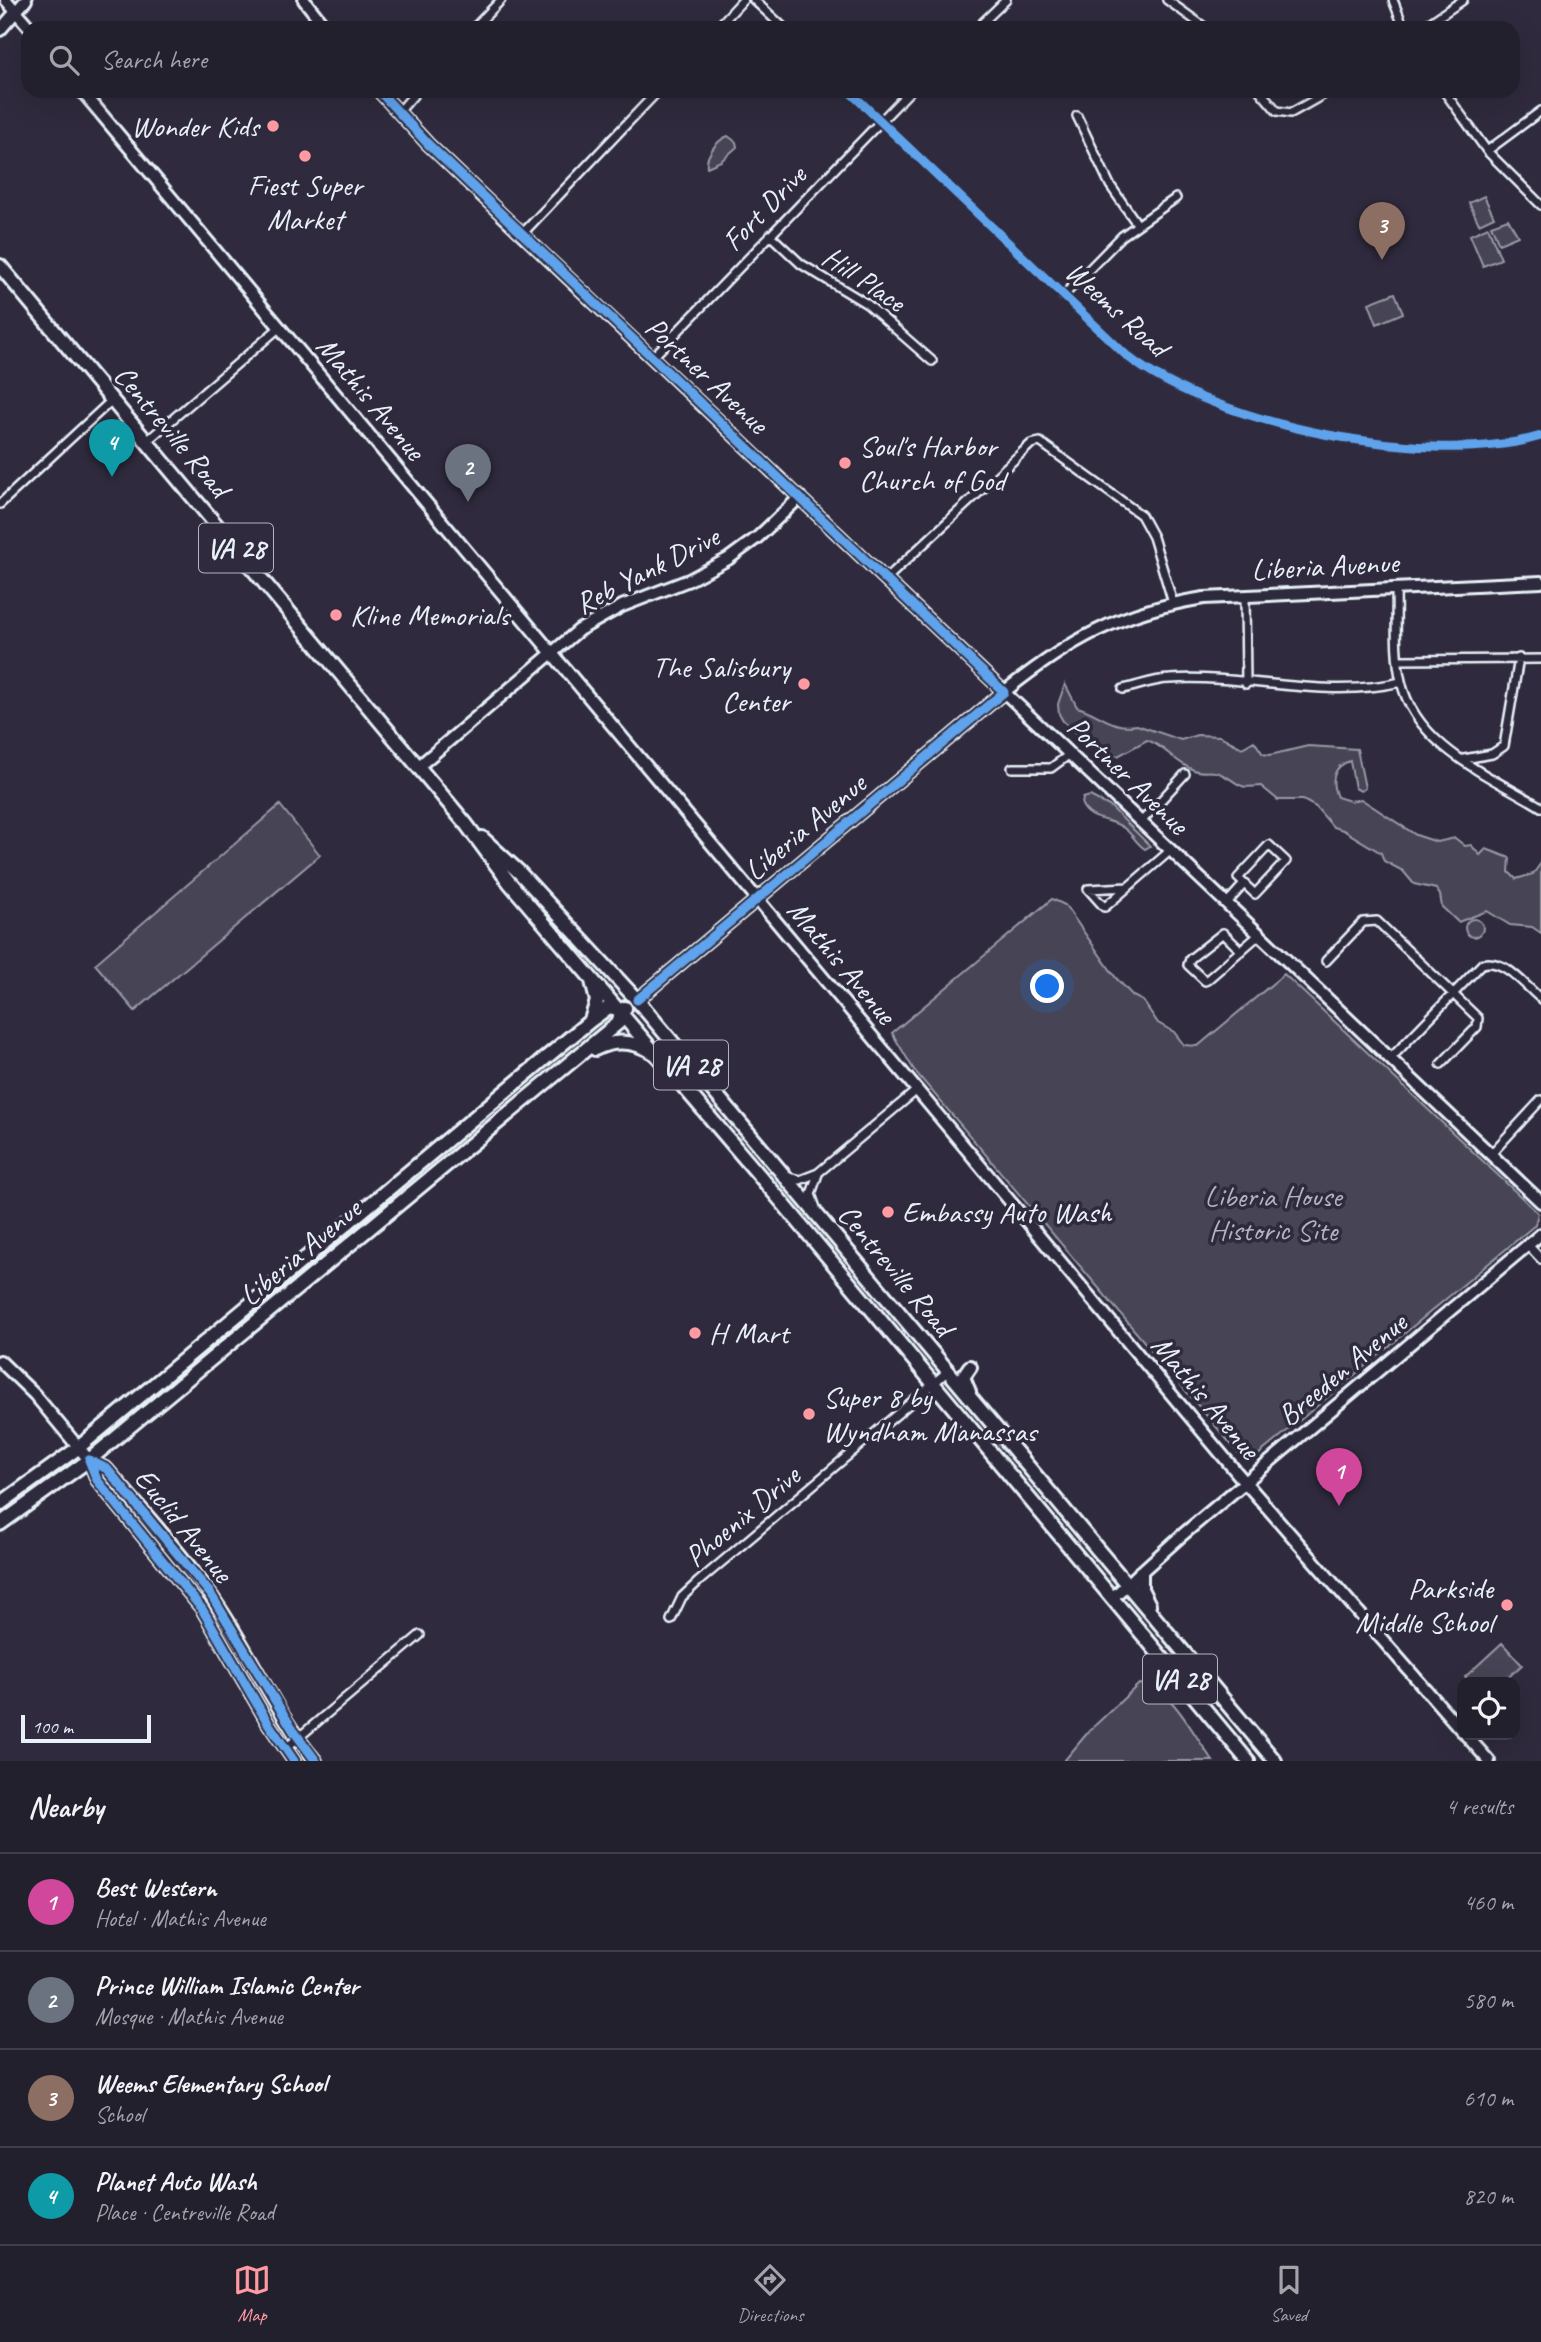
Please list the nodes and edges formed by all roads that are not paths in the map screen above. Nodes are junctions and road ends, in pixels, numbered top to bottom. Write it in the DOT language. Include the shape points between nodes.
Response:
graph roads {
  1 [pos="6,0"];
  2 [pos="26,0"];
  3 [pos="303,0"];
  4 [pos="501,0"];
  5 [pos="743,0"];
  6 [pos="754,0"];
  7 [pos="1006,0"];
  8 [pos="1167,0"];
  9 [pos="1394,0"];
  10 [pos="1463,0"];
  11 [pos="16,12"];
  12 [pos="24,21"];
  13 [pos="321,21"];
  14 [pos="481,21"];
  15 [pos="724,21"];
  16 [pos="776,21"];
  17 [pos="984,21"];
  18 [pos="1196,21"];
  19 [pos="1402,21"];
  20 [pos="1432,21"];
  21 [pos="0,30"];
  22 [pos="88,98"];
  23 [pos="385,98"];
  24 [pos="411,98"];
  25 [pos="651,98"];
  26 [pos="856,98"];
  27 [pos="903,98"];
  28 [pos="1265,98"];
  29 [pos="1318,98"];
  30 [pos="1449,98"];
  31 [pos="1541,111"];
  32 [pos="398,113"];
  33 [pos="1077,116"];
  34 [pos="880,121"];
  35 [pos="1487,150"];
  36 [pos="1176,198"];
  37 [pos="1541,205"];
  38 [pos="1137,224"];
  39 [pos="522,233"];
  40 [pos="770,235"];
  41 [pos="0,266"];
  42 [pos="1063,296"];
  43 [pos="280,327"];
  44 [pos="652,358"];
  45 [pos="932,361"];
  46 [pos="112,400"];
  47 [pos="1540,437"];
  48 [pos="146,441"];
  49 [pos="1541,447"];
  50 [pos="800,497"];
  51 [pos="0,504"];
  52 [pos="886,579"];
  53 [pos="1541,582"];
  54 [pos="1396,589"];
  55 [pos="1245,596"];
  56 [pos="1173,603"];
  57 [pos="551,653"];
  58 [pos="1519,658"];
  59 [pos="1541,659"];
  60 [pos="1399,660"];
  61 [pos="1401,682"];
  62 [pos="1246,684"];
  63 [pos="1122,689"];
  64 [pos="1004,692"];
  65 [pos="1070,754"];
  66 [pos="1463,759"];
  67 [pos="418,766"];
  68 [pos="1012,768"];
  69 [pos="1185,774"];
  70 [pos="1541,807"];
  71 [pos="1141,821"];
  72 [pos="466,824"];
  73 [pos="1171,850"];
  74 [pos="1244,884"];
  75 [pos="1128,887"];
  76 [pos="757,899"];
  77 [pos="1227,903"];
  78 [pos="1260,934"];
  79 [pos="1241,951"];
  80 [pos="1326,961"];
  81 [pos="588,971"];
  82 [pos="1452,994"];
  83 [pos="1541,999"];
  84 [pos="637,1000"];
  85 [pos="621,1010"];
  86 [pos="590,1021"];
  87 [pos="579,1056"];
  88 [pos="659,1057"];
  89 [pos="1390,1059"];
  90 [pos="1441,1064"];
  91 [pos="917,1090"];
  92 [pos="1540,1104"];
  93 [pos="1490,1154"];
  94 [pos="818,1173"];
  95 [pos="782,1176"];
  96 [pos="1541,1202"];
  97 [pos="824,1224"];
  98 [pos="1541,1234"];
  99 [pos="1528,1245"];
  100 [pos="1541,1259"];
  101 [pos="0,1361"];
  102 [pos="970,1367"];
  103 [pos="947,1372"];
  104 [pos="933,1383"];
  105 [pos="974,1405"];
  106 [pos="78,1448"];
  107 [pos="89,1460"];
  108 [pos="1245,1482"];
  109 [pos="0,1504"];
  110 [pos="0,1524"];
  111 [pos="1141,1572"];
  112 [pos="1126,1585"];
  113 [pos="1112,1598"];
  114 [pos="671,1620"];
  115 [pos="1158,1624"];
  116 [pos="420,1635"];
  117 [pos="1457,1725"];
  118 [pos="298,1738"];
  119 [pos="1470,1740"];
  120 [pos="285,1749"];
  121 [pos="295,1761"];
  122 [pos="316,1761"];
  123 [pos="1248,1761"];
  124 [pos="1275,1761"];
  125 [pos="1489,1761"];
  1 -- 11 [label="street"];
  2 -- 11 [label="street"];
  3 -- 13 [label="street"];
  4 -- 14 [label="street"];
  5 -- 15 [label="street"];
  6 -- 16 [label="street"];
  7 -- 17 [label="street"];
  8 -- 18 [label="street"];
  9 -- 19 [label="street"];
  10 -- 20 [label="street"];
  11 -- 12 [label="street"];
  11 -- 21 [label="street"];
  22 -- 43 [label="street, Mathis Avenue"];
  23 -- 32 [label="street, Portner Avenue"];
  24 -- 32 [label="street"];
  25 -- 39 [label="street"];
  26 -- 34 [label="street, Weems Road"];
  27 -- 34 [label="street, Fort Drive"];
  28 -- 29 [label="street" via="1277,111 1291,113"];
  30 -- 35 [label="street"];
  31 -- 35 [label="street"];
  32 -- 39 [label="street, Portner Avenue"];
  33 -- 38 [label="street" via="1110,185"];
  34 -- 40 [label="street, Fort Drive"];
  34 -- 42 [label="street, Weems Road"];
  35 -- 37 [label="street"];
  36 -- 38 [label="street"];
  38 -- 42 [label="street"];
  39 -- 44 [label="street, Portner Avenue"];
  40 -- 44 [label="street, Fort Drive"];
  40 -- 45 [label="street, Hill Place" via="801,264 867,304"];
  41 -- 46 [label="highway, Centreville Road / VA 28"];
  42 -- 47 [label="street, Weems Road" via="1159,380 1322,436 1464,446"];
  43 -- 48 [label="street"];
  43 -- 57 [label="street, Mathis Avenue"];
  44 -- 50 [label="street, Portner Avenue"];
  46 -- 48 [label="highway, Centreville Road / VA 28"];
  46 -- 51 [label="street"];
  47 -- 49 [label="street"];
  48 -- 67 [label="highway, Centreville Road / VA 28"];
  50 -- 52 [label="street, Portner Avenue"];
  50 -- 57 [label="street, Reb Yank Drive" via="729,559 610,612"];
  52 -- 56 [label="street" via="1031,444 1040,442 1141,515 1153,537"];
  52 -- 64 [label="street, Portner Avenue"];
  53 -- 54 [label="street, Liberia Avenue"];
  54 -- 55 [label="street, Liberia Avenue"];
  54 -- 60 [label="street"];
  55 -- 56 [label="street, Liberia Avenue"];
  55 -- 62 [label="street"];
  56 -- 64 [label="street, Liberia Avenue" via="1120,618 1076,639"];
  57 -- 67 [label="street, Reb Yank Drive"];
  57 -- 76 [label="street, Mathis Avenue"];
  58 -- 59 [label="street"];
  58 -- 60 [label="street"];
  58 -- 66 [label="street" via="1504,746 1492,754"];
  60 -- 61 [label="street"];
  61 -- 62 [label="street" via="1337,690"];
  61 -- 66 [label="street" via="1431,735"];
  62 -- 63 [label="street" via="1173,678"];
  64 -- 65 [label="street, Portner Avenue"];
  64 -- 76 [label="street, Liberia Avenue"];
  65 -- 68 [label="street" via="1051,768"];
  65 -- 71 [label="street, Portner Avenue"];
  66 -- 70 [label="street"];
  67 -- 72 [label="highway, Centreville Road / VA 28"];
  69 -- 71 [label="street"];
  71 -- 73 [label="street, Portner Avenue"];
  72 -- 81 [label="highway, Centreville Road / VA 28" via="509,882"];
  72 -- 84 [label="highway, Centreville Road / VA 28" via="519,872"];
  73 -- 75 [label="street"];
  73 -- 77 [label="street, Portner Avenue"];
  74 -- 74 [label="street" via="1238,878 1269,845 1286,861 1255,894"];
  74 -- 77 [label="street"];
  75 -- 75 [label="street" via="1089,888 1088,889 1104,907"];
  76 -- 84 [label="street, Liberia Avenue"];
  76 -- 91 [label="street, Mathis Avenue"];
  77 -- 78 [label="street, Portner Avenue"];
  78 -- 79 [label="street"];
  78 -- 89 [label="street, Portner Avenue"];
  79 -- 79 [label="street" via="1205,981 1188,965 1223,933"];
  80 -- 82 [label="street" via="1363,922 1375,919"];
  81 -- 85 [label="highway, Centreville Road / VA 28"];
  81 -- 86 [label="highway" via="597,1001"];
  82 -- 83 [label="street" via="1489,962 1501,965"];
  82 -- 89 [label="street"];
  82 -- 90 [label="street" via="1479,1022"];
  84 -- 85 [label="highway, Liberia Avenue"];
  84 -- 95 [label="highway, Centreville Road / VA 28"];
  85 -- 86 [label="highway, Liberia Avenue" via="609,1007"];
  85 -- 87 [label="highway, Liberia Avenue" via="620,1022"];
  85 -- 88 [label="highway, Centreville Road / VA 28"];
  86 -- 106 [label="highway, Liberia Avenue"];
  87 -- 88 [label="highway" via="617,1042 638,1045"];
  87 -- 107 [label="highway, Liberia Avenue"];
  88 -- 104 [label="highway, Centreville Road / VA 28"];
  89 -- 93 [label="street, Portner Avenue"];
  91 -- 94 [label="street"];
  91 -- 108 [label="street, Mathis Avenue"];
  92 -- 93 [label="street"];
  93 -- 96 [label="street, Portner Avenue"];
  94 -- 95 [label="street" via="800,1180"];
  94 -- 97 [label="street" via="811,1194"];
  95 -- 97 [label="highway, Centreville Road / VA 28"];
  97 -- 103 [label="highway, Centreville Road / VA 28"];
  98 -- 99 [label="street, Breeden Avenue"];
  99 -- 100 [label="street"];
  99 -- 108 [label="street, Breeden Avenue"];
  101 -- 106 [label="street, Euclid Avenue"];
  102 -- 105 [label="highway" via="963,1378"];
  103 -- 104 [label="street, Phoenix Drive"];
  103 -- 105 [label="highway, Centreville Road / VA 28"];
  104 -- 113 [label="highway, Centreville Road / VA 28"];
  104 -- 114 [label="street, Phoenix Drive" via="698,1582 682,1598"];
  105 -- 112 [label="highway, Centreville Road / VA 28"];
  106 -- 107 [label="street, Euclid Avenue"];
  106 -- 109 [label="highway, Liberia Avenue"];
  107 -- 110 [label="highway, Liberia Avenue"];
  107 -- 118 [label="street, Euclid Avenue" via="107,1469 210,1593"];
  107 -- 120 [label="street, Euclid Avenue" via="97,1480 202,1609"];
  108 -- 111 [label="street, Breeden Avenue"];
  108 -- 117 [label="street, Mathis Avenue"];
  111 -- 112 [label="street, Breeden Avenue"];
  111 -- 115 [label="highway" via="1141,1589"];
  112 -- 113 [label="street, Breeden Avenue"];
  112 -- 115 [label="highway, Centreville Road / VA 28"];
  113 -- 123 [label="highway, Centreville Road / VA 28"];
  115 -- 124 [label="highway, Centreville Road / VA 28"];
  116 -- 118 [label="street"];
  118 -- 120 [label="street"];
  118 -- 122 [label="street, Euclid Avenue"];
  119 -- 125 [label="street"];
  120 -- 121 [label="street, Euclid Avenue"];
}
